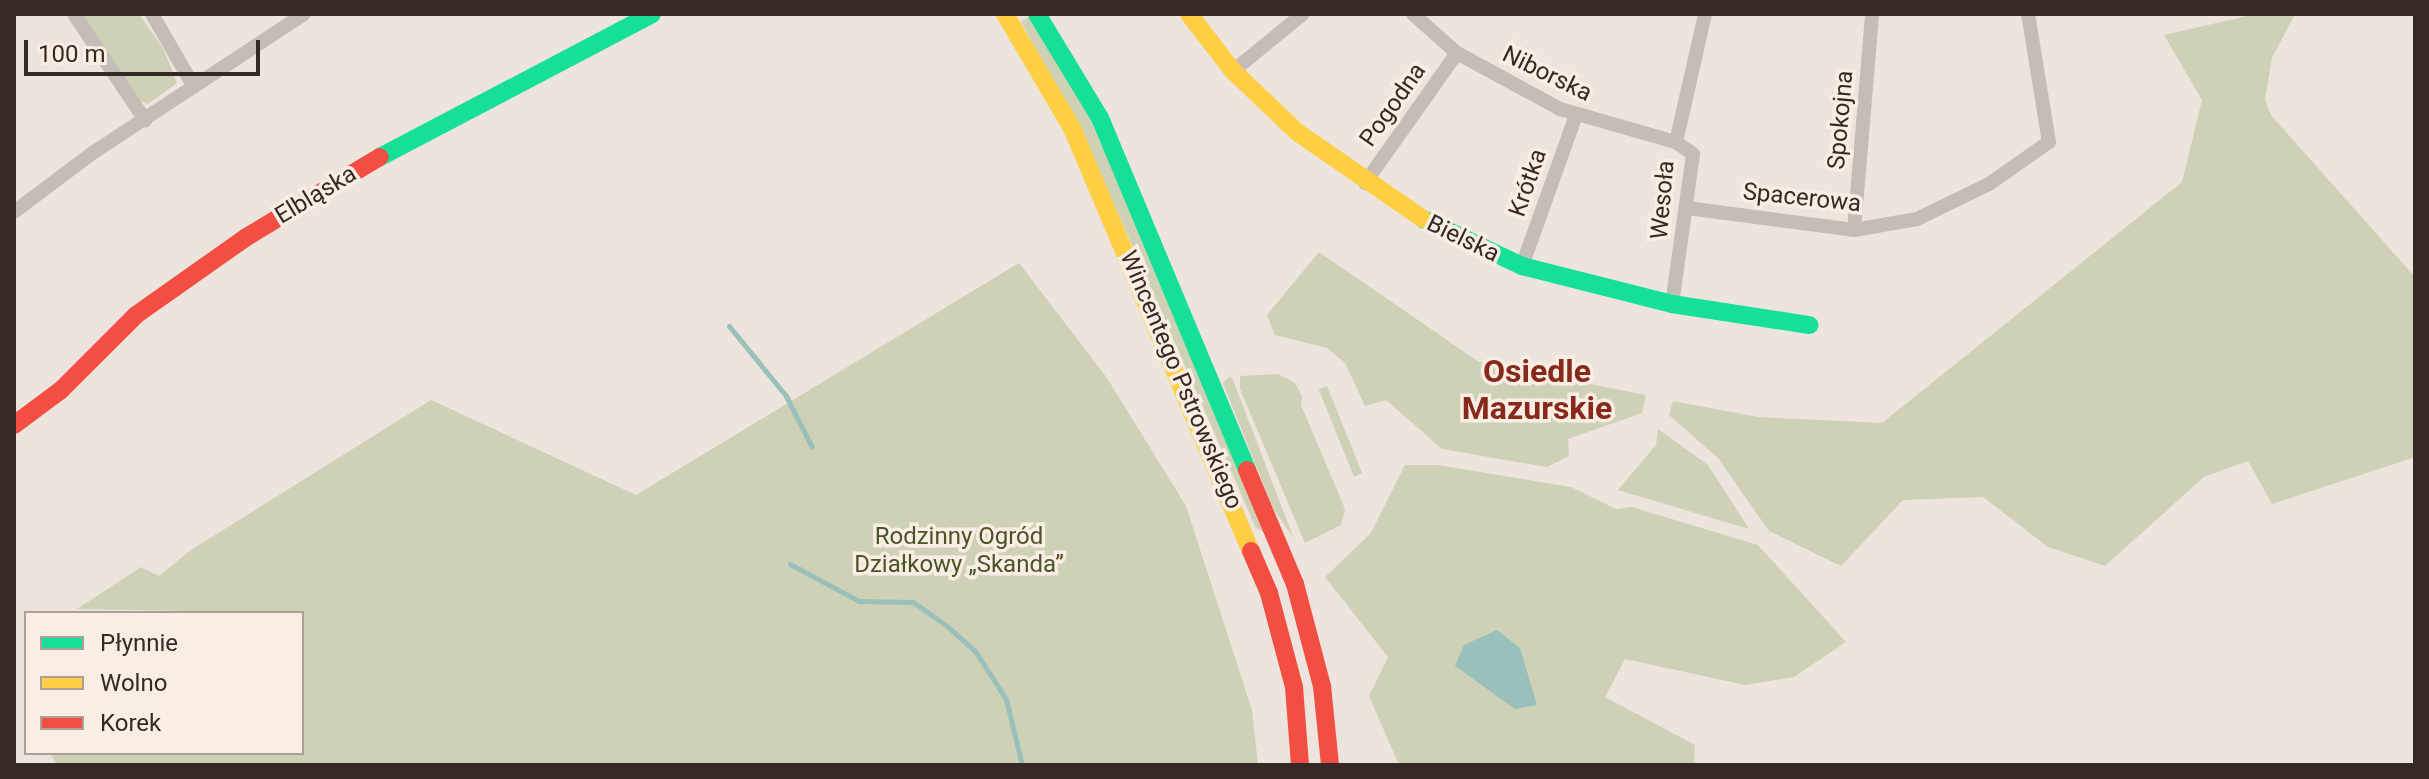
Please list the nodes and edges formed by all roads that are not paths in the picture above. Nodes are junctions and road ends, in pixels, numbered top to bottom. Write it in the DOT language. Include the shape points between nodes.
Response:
graph roads {
  1 [pos="74,14"];
  2 [pos="152,14"];
  3 [pos="304,14"];
  4 [pos="652,14"];
  5 [pos="1005,14"];
  6 [pos="1037,14"];
  7 [pos="1189,14"];
  8 [pos="1303,14"];
  9 [pos="1413,14"];
  10 [pos="1705,14"];
  11 [pos="1872,14"];
  12 [pos="2028,14"];
  13 [pos="1457,53"];
  14 [pos="1233,71"];
  15 [pos="194,87"];
  16 [pos="1576,115"];
  17 [pos="145,120"];
  18 [pos="1676,142"];
  19 [pos="1365,183"];
  20 [pos="16,205"];
  21 [pos="1687,208"];
  22 [pos="1854,230"];
  23 [pos="1522,266"];
  24 [pos="1672,304"];
  25 [pos="1809,325"];
  26 [pos="14,425"];
  27 [pos="1300,765"];
  28 [pos="1330,765"];
  1 -- 17 [label="street"];
  2 -- 15 [label="street"];
  3 -- 15 [label="street"];
  4 -- 26 [label="main road, Elbląska" via="368,164 245,238 136,315 61,390"];
  5 -- 27 [label="main road, Wincentego Pstrowskiego" via="1072,128 1269,593 1294,687"];
  6 -- 28 [label="main road, Wincentego Pstrowskiego" via="1100,118 1295,584 1322,686"];
  7 -- 14 [label="main road, Bielska"];
  8 -- 14 [label="street"];
  9 -- 13 [label="street, Niborska"];
  10 -- 18 [label="street, Wesoła"];
  11 -- 22 [label="street, Spokojna"];
  12 -- 22 [label="street, Spacerowa" via="2049,142 1989,184 1917,219"];
  13 -- 16 [label="street, Niborska"];
  13 -- 19 [label="street, Pogodna"];
  14 -- 19 [label="main road, Bielska" via="1297,132"];
  15 -- 17 [label="street"];
  16 -- 18 [label="street, Niborska"];
  16 -- 23 [label="street, Krótka"];
  17 -- 20 [label="street"];
  18 -- 21 [label="street, Wesoła" via="1693,154"];
  19 -- 23 [label="main road, Bielska" via="1436,228"];
  21 -- 22 [label="street, Spacerowa"];
  21 -- 24 [label="street, Wesoła"];
  23 -- 24 [label="main road, Bielska"];
  24 -- 25 [label="main road, Bielska"];
}
